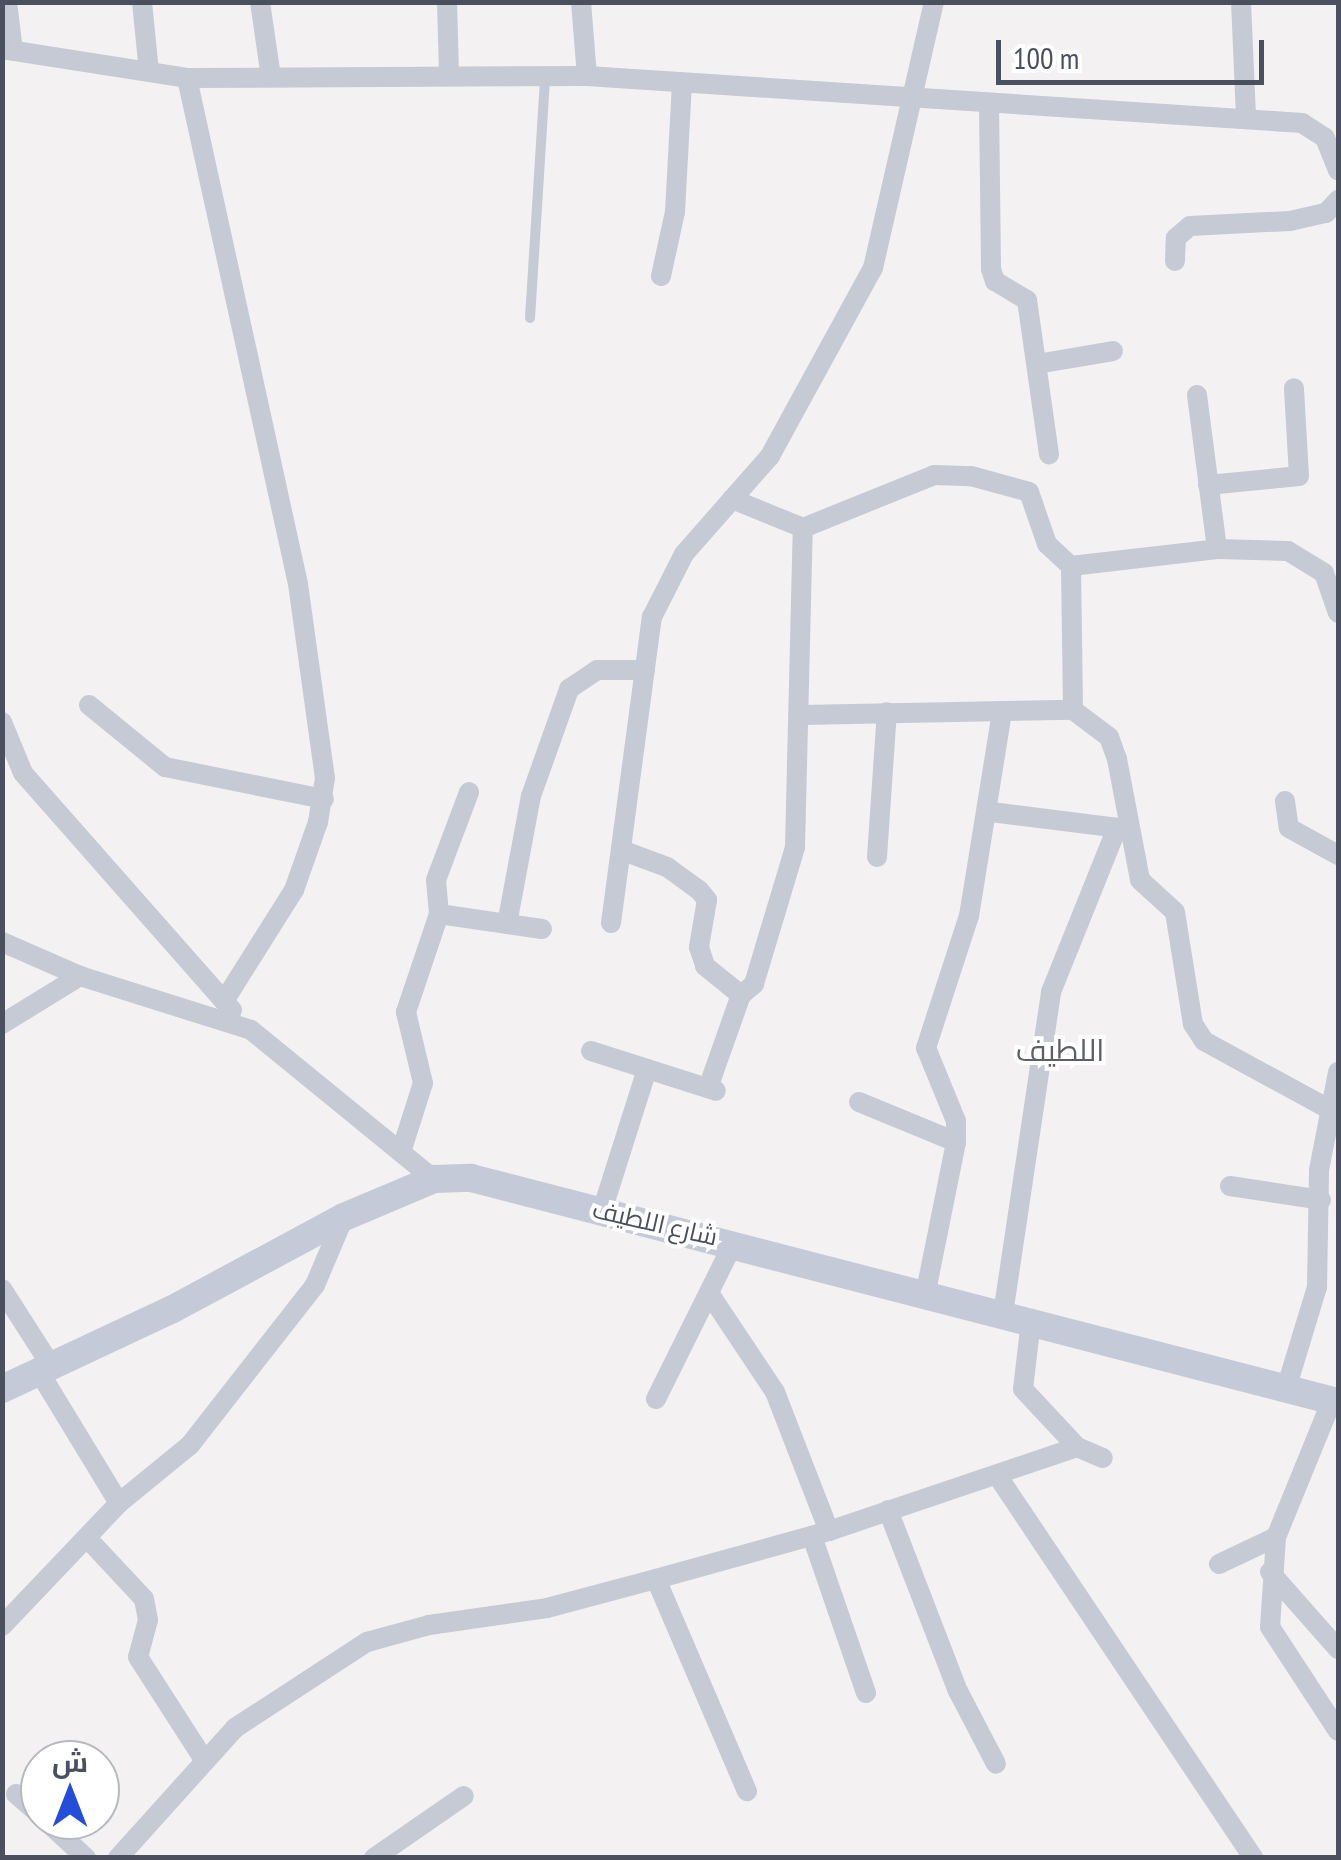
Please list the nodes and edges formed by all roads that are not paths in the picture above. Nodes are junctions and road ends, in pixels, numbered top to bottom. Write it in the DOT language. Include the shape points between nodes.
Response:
graph roads {
  1 [pos="7,2"];
  2 [pos="142,2"];
  3 [pos="260,2"];
  4 [pos="447,2"];
  5 [pos="582,2"];
  6 [pos="934,2"];
  7 [pos="1242,2"];
  8 [pos="8,50"];
  9 [pos="149,72"];
  10 [pos="449,75"];
  11 [pos="545,76"];
  12 [pos="587,76"];
  13 [pos="271,77"];
  14 [pos="187,78"];
  15 [pos="682,82"];
  16 [pos="909,98"];
  17 [pos="988,103"];
  18 [pos="1246,118"];
  19 [pos="1338,170"];
  20 [pos="1338,200"];
  21 [pos="1175,261"];
  22 [pos="661,276"];
  23 [pos="530,318"];
  24 [pos="1113,352"];
  25 [pos="1037,364"];
  26 [pos="1294,388"];
  27 [pos="1197,394"];
  28 [pos="1048,454"];
  29 [pos="1208,485"];
  30 [pos="732,499"];
  31 [pos="803,528"];
  32 [pos="1217,549"];
  33 [pos="1071,566"];
  34 [pos="1338,613"];
  35 [pos="645,670"];
  36 [pos="89,705"];
  37 [pos="1072,710"];
  38 [pos="887,712"];
  39 [pos="1002,712"];
  40 [pos="802,716"];
  41 [pos="2,722"];
  42 [pos="468,792"];
  43 [pos="324,799"];
  44 [pos="1285,802"];
  45 [pos="991,812"];
  46 [pos="1123,828"];
  47 [pos="621,850"];
  48 [pos="1338,855"];
  49 [pos="878,857"];
  50 [pos="439,914"];
  51 [pos="507,924"];
  52 [pos="611,924"];
  53 [pos="542,930"];
  54 [pos="2,942"];
  55 [pos="80,976"];
  56 [pos="741,996"];
  57 [pos="224,1001"];
  58 [pos="2,1024"];
  59 [pos="250,1030"];
  60 [pos="592,1051"];
  61 [pos="647,1069"];
  62 [pos="1338,1072"];
  63 [pos="860,1102"];
  64 [pos="1335,1112"];
  65 [pos="956,1142"];
  66 [pos="401,1152"];
  67 [pos="434,1179"];
  68 [pos="1230,1186"];
  69 [pos="1321,1200"];
  70 [pos="602,1211"];
  71 [pos="344,1217"];
  72 [pos="734,1242"];
  73 [pos="2,1289"];
  74 [pos="926,1291"];
  75 [pos="711,1296"];
  76 [pos="1003,1314"];
  77 [pos="1030,1321"];
  78 [pos="44,1367"];
  79 [pos="1286,1388"];
  80 [pos="2,1389"];
  81 [pos="656,1399"];
  82 [pos="1335,1401"];
  83 [pos="1077,1448"];
  84 [pos="1103,1458"];
  85 [pos="997,1475"];
  86 [pos="119,1504"];
  87 [pos="888,1510"];
  88 [pos="820,1533"];
  89 [pos="1276,1537"];
  90 [pos="86,1538"];
  91 [pos="1218,1564"];
  92 [pos="1270,1572"];
  93 [pos="656,1579"];
  94 [pos="2,1626"];
  95 [pos="1338,1648"];
  96 [pos="866,1693"];
  97 [pos="1338,1730"];
  98 [pos="204,1760"];
  99 [pos="996,1764"];
  100 [pos="747,1792"];
  101 [pos="16,1794"];
  102 [pos="464,1796"];
  103 [pos="20,1798"];
  104 [pos="66,1840"];
  105 [pos="1246,1855"];
  106 [pos="86,1858"];
  107 [pos="118,1858"];
  108 [pos="374,1858"];
  1 -- 8 [label="street"];
  2 -- 9 [label="street"];
  3 -- 13 [label="street"];
  4 -- 10 [label="street"];
  5 -- 12 [label="street"];
  6 -- 16 [label="street"];
  7 -- 18 [label="street"];
  8 -- 9 [label="street"];
  9 -- 14 [label="street"];
  10 -- 11 [label="street"];
  10 -- 13 [label="street"];
  11 -- 12 [label="street"];
  11 -- 23 [label="lane"];
  12 -- 15 [label="street"];
  13 -- 14 [label="street"];
  14 -- 43 [label="street" via="298,584 320,710"];
  15 -- 16 [label="street"];
  15 -- 22 [label="street" via="675,212"];
  16 -- 17 [label="street"];
  16 -- 30 [label="street" via="895,190 873,268 770,456"];
  17 -- 18 [label="street"];
  17 -- 25 [label="street" via="991,269 995,281 1027,300"];
  18 -- 19 [label="street" via="1302,123 1325,138"];
  20 -- 21 [label="street" via="1326,214 1290,222 1190,226 1176,238"];
  24 -- 25 [label="street"];
  25 -- 28 [label="street"];
  26 -- 29 [label="street" via="1298,476"];
  27 -- 29 [label="street"];
  29 -- 32 [label="street"];
  30 -- 31 [label="street"];
  30 -- 35 [label="street" via="664,582"];
  31 -- 33 [label="street" via="934,475 971,476 1029,492 1046,544"];
  31 -- 40 [label="street"];
  32 -- 33 [label="street"];
  32 -- 34 [label="street" via="1308,558 1324,572"];
  33 -- 37 [label="street"];
  35 -- 47 [label="street"];
  35 -- 51 [label="street" via="597,670 569,689 532,796"];
  36 -- 43 [label="street" via="165,768"];
  37 -- 39 [label="street"];
  37 -- 46 [label="street" via="1108,737"];
  38 -- 39 [label="street"];
  38 -- 40 [label="street"];
  38 -- 49 [label="street"];
  39 -- 45 [label="street"];
  40 -- 56 [label="street" via="795,847 754,984"];
  41 -- 57 [label="street" via="24,772"];
  42 -- 50 [label="street" via="436,880"];
  43 -- 57 [label="street" via="294,890"];
  44 -- 48 [label="street" via="1289,828"];
  45 -- 46 [label="street"];
  45 -- 65 [label="street" via="969,916 926,1048 956,1121"];
  46 -- 64 [label="street" via="1140,880 1175,912 1192,1024 1204,1041"];
  46 -- 76 [label="street" via="1051,992"];
  47 -- 52 [label="street"];
  47 -- 56 [label="street" via="667,867 699,890 707,900 699,947 706,966"];
  50 -- 51 [label="street"];
  50 -- 66 [label="street" via="406,1012 422,1083"];
  51 -- 53 [label="street"];
  54 -- 55 [label="street"];
  55 -- 58 [label="street"];
  55 -- 59 [label="street"];
  56 -- 61 [label="street" via="712,1090"];
  57 -- 59 [label="street"];
  59 -- 66 [label="street"];
  60 -- 61 [label="street"];
  61 -- 70 [label="street"];
  62 -- 64 [label="street"];
  63 -- 65 [label="street"];
  64 -- 69 [label="street" via="1319,1170"];
  65 -- 74 [label="street"];
  66 -- 67 [label="street"];
  67 -- 70 [label="street, شارع اللطيف" via="471,1178"];
  67 -- 71 [label="street, شارع اللطيف"];
  68 -- 69 [label="street"];
  69 -- 79 [label="street" via="1317,1287"];
  70 -- 72 [label="street, شارع اللطيف"];
  71 -- 78 [label="street, شارع اللطيف" via="172,1310"];
  71 -- 86 [label="street" via="315,1285 198,1434"];
  72 -- 74 [label="street, شارع اللطيف"];
  72 -- 75 [label="street"];
  73 -- 78 [label="street"];
  74 -- 76 [label="street, شارع اللطيف"];
  75 -- 81 [label="street"];
  75 -- 88 [label="street" via="775,1392"];
  76 -- 77 [label="street, شارع اللطيف"];
  77 -- 79 [label="street, شارع اللطيف"];
  77 -- 83 [label="street" via="1023,1388"];
  78 -- 80 [label="street, شارع اللطيف"];
  78 -- 86 [label="street"];
  79 -- 82 [label="street, شارع اللطيف"];
  82 -- 89 [label="street"];
  83 -- 84 [label="street"];
  83 -- 85 [label="street"];
  85 -- 87 [label="street"];
  85 -- 105 [label="street"];
  86 -- 90 [label="street"];
  87 -- 88 [label="street"];
  87 -- 99 [label="street" via="958,1690"];
  88 -- 93 [label="street"];
  88 -- 96 [label="street"];
  89 -- 91 [label="street"];
  89 -- 92 [label="street"];
  90 -- 94 [label="street"];
  90 -- 98 [label="street" via="144,1599 148,1620 138,1657"];
  92 -- 95 [label="street"];
  92 -- 97 [label="street" via="1270,1626"];
  93 -- 98 [label="street" via="547,1608 429,1624 367,1642 235,1728"];
  93 -- 100 [label="street"];
  98 -- 107 [label="street"];
  101 -- 103 [label="street"];
  102 -- 108 [label="street"];
  104 -- 106 [label="street"];
}
